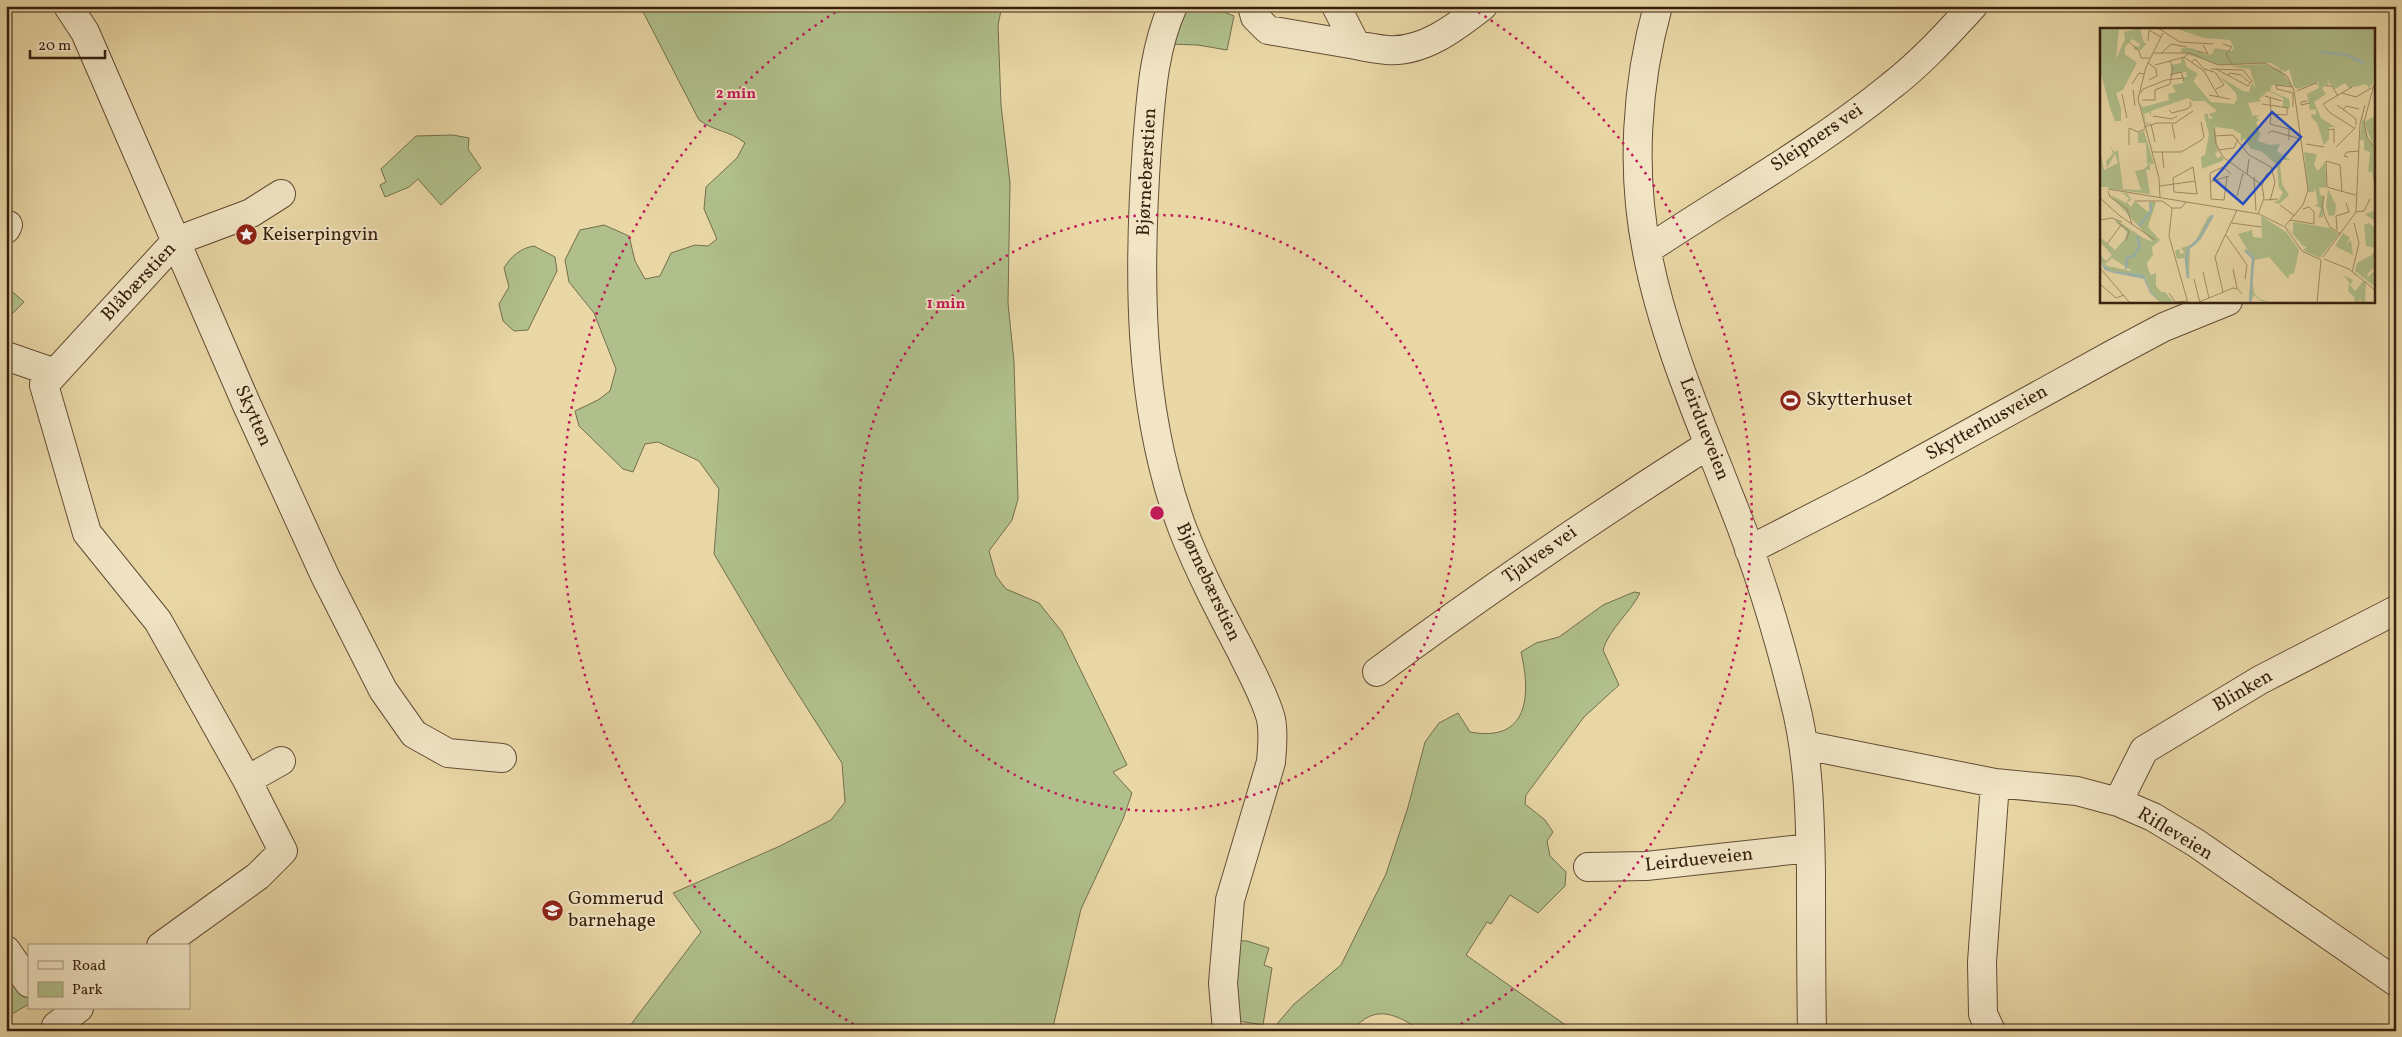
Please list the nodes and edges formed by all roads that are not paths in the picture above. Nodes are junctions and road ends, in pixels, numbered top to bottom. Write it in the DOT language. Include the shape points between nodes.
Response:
graph roads {
  1 [pos="68,6"];
  2 [pos="1173,6"];
  3 [pos="1252,6"];
  4 [pos="1336,6"];
  5 [pos="1484,6"];
  6 [pos="1658,6"];
  7 [pos="1972,6"];
  8 [pos="1356,45"];
  9 [pos="281,194"];
  10 [pos="176,240"];
  11 [pos="1646,250"];
  12 [pos="2226,302"];
  13 [pos="6,356"];
  14 [pos="49,379"];
  15 [pos="1708,445"];
  16 [pos="1749,550"];
  17 [pos="2396,610"];
  18 [pos="1377,672"];
  19 [pos="1804,745"];
  20 [pos="502,758"];
  21 [pos="281,761"];
  22 [pos="247,780"];
  23 [pos="1995,783"];
  24 [pos="2118,802"];
  25 [pos="1810,848"];
  26 [pos="1588,867"];
  27 [pos="164,944"];
  28 [pos="6,950"];
  29 [pos="28,982"];
  30 [pos="2396,982"];
  31 [pos="75,1010"];
  32 [pos="51,1022"];
  33 [pos="1227,1031"];
  34 [pos="1812,1031"];
  35 [pos="1991,1031"];
  1 -- 10 [label="street, Skytten" via="86,32"];
  2 -- 33 [label="street, Bjørnebærstien" via="1158,52 1149,106 1143,219 1143,302 1148,383 1168,488 1188,542 1254,678 1270,719 1273,741 1270,762 1230,900 1223,983"];
  3 -- 8 [label="street" via="1255,17 1268,30"];
  4 -- 8 [label="street"];
  5 -- 8 [label="street" via="1442,35 1408,48 1388,50"];
  6 -- 11 [label="street, Leirdueveien" via="1650,34 1639,116 1638,177"];
  7 -- 11 [label="street, Sleipners vei" via="1892,86 1842,124"];
  9 -- 10 [label="street, Blåbærstien" via="251,213"];
  10 -- 14 [label="street, Blåbærstien"];
  10 -- 20 [label="street, Skytten" via="321,568 383,690 414,734 448,753"];
  11 -- 15 [label="street, Leirdueveien" via="1661,310"];
  12 -- 16 [label="street, Skytterhusveien" via="2123,348 1872,487"];
  13 -- 14 [label="street"];
  14 -- 22 [label="street" via="87,533 158,622"];
  15 -- 16 [label="street, Leirdueveien"];
  15 -- 18 [label="street, Tjalves vei" via="1604,511"];
  16 -- 19 [label="street, Leirdueveien" via="1792,691"];
  17 -- 24 [label="street, Blinken" via="2260,680 2144,750"];
  19 -- 23 [label="street, Rifleveien"];
  19 -- 25 [label="street, Leirdueveien"];
  21 -- 22 [label="street"];
  22 -- 27 [label="street" via="283,851 258,876"];
  23 -- 24 [label="street, Rifleveien" via="2076,791"];
  23 -- 35 [label="street" via="1982,962 1983,1014"];
  24 -- 30 [label="street, Rifleveien" via="2153,816"];
  25 -- 26 [label="street, Leirdueveien" via="1646,866"];
  25 -- 34 [label="street, Leirdueveien"];
  28 -- 29 [label="street"];
  31 -- 32 [label="street"];
}
